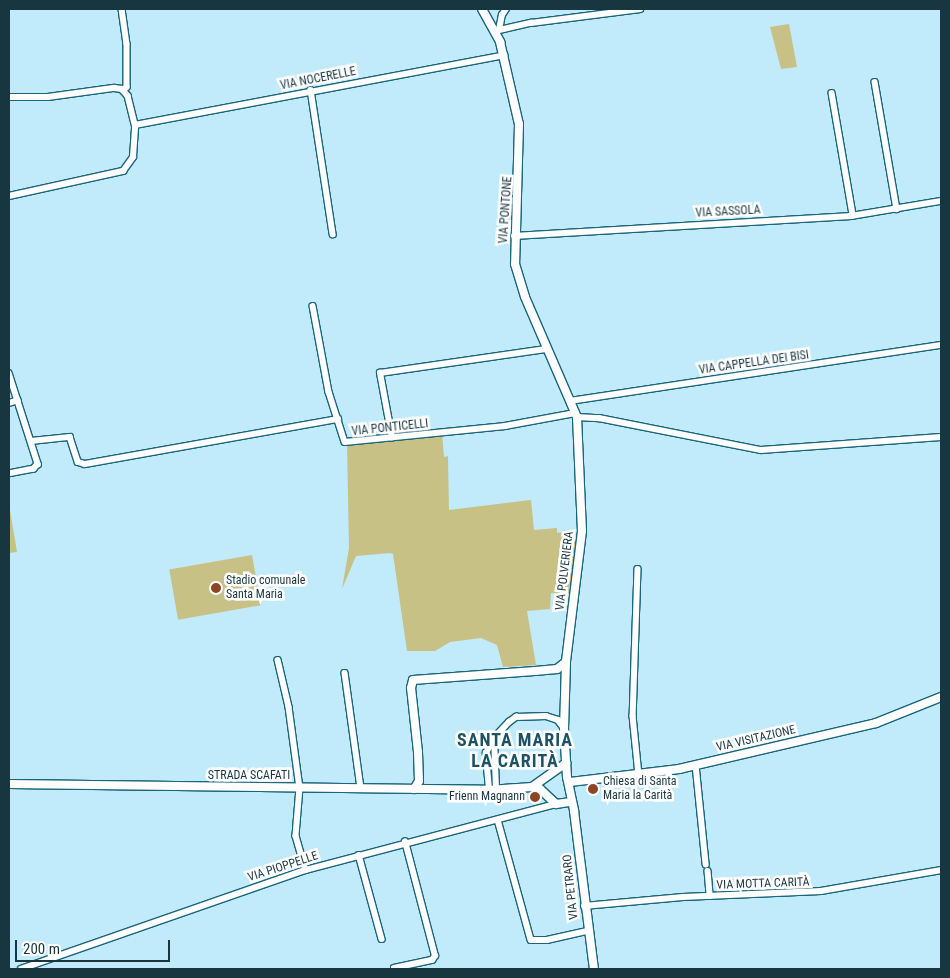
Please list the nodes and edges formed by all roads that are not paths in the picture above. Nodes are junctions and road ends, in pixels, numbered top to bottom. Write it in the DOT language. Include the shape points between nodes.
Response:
graph roads {
  1 [pos="122,9"];
  2 [pos="482,9"];
  3 [pos="506,9"];
  4 [pos="640,9"];
  5 [pos="500,12"];
  6 [pos="497,30"];
  7 [pos="504,55"];
  8 [pos="875,82"];
  9 [pos="311,90"];
  10 [pos="124,91"];
  11 [pos="832,93"];
  12 [pos="9,97"];
  13 [pos="135,125"];
  14 [pos="9,196"];
  15 [pos="941,201"];
  16 [pos="897,209"];
  17 [pos="853,215"];
  18 [pos="333,234"];
  19 [pos="514,236"];
  20 [pos="313,306"];
  21 [pos="941,345"];
  22 [pos="547,349"];
  23 [pos="9,373"];
  24 [pos="18,400"];
  25 [pos="570,401"];
  26 [pos="9,403"];
  27 [pos="576,415"];
  28 [pos="338,419"];
  29 [pos="941,437"];
  30 [pos="392,438"];
  31 [pos="31,441"];
  32 [pos="9,474"];
  33 [pos="638,569"];
  34 [pos="278,660"];
  35 [pos="566,662"];
  36 [pos="557,668"];
  37 [pos="345,673"];
  38 [pos="565,674"];
  39 [pos="941,697"];
  40 [pos="564,728"];
  41 [pos="566,763"];
  42 [pos="696,765"];
  43 [pos="639,775"];
  44 [pos="570,782"];
  45 [pos="9,784"];
  46 [pos="532,787"];
  47 [pos="300,788"];
  48 [pos="361,788"];
  49 [pos="414,789"];
  50 [pos="493,789"];
  51 [pos="571,802"];
  52 [pos="556,804"];
  53 [pos="498,820"];
  54 [pos="405,842"];
  55 [pos="359,855"];
  56 [pos="706,864"];
  57 [pos="306,870"];
  58 [pos="941,870"];
  59 [pos="708,871"];
  60 [pos="710,896"];
  61 [pos="584,906"];
  62 [pos="587,931"];
  63 [pos="382,939"];
  64 [pos="394,968"];
  65 [pos="21,969"];
  66 [pos="594,969"];
  1 -- 10 [label="street" via="127,44 127,87"];
  2 -- 6 [label="street, VIA PONTONE"];
  3 -- 5 [label="street"];
  4 -- 6 [label="street"];
  5 -- 6 [label="street"];
  6 -- 7 [label="street, VIA PONTONE"];
  7 -- 9 [label="street, VIA NOCERELLE"];
  7 -- 19 [label="street, VIA PONTONE" via="519,124 520,172"];
  8 -- 16 [label="street"];
  9 -- 13 [label="street, VIA NOCERELLE"];
  9 -- 18 [label="street"];
  10 -- 12 [label="street" via="114,88 48,98"];
  10 -- 13 [label="street"];
  11 -- 17 [label="street"];
  13 -- 14 [label="street" via="133,157 123,171"];
  15 -- 16 [label="street, VIA SASSOLA"];
  16 -- 17 [label="street, VIA SASSOLA"];
  17 -- 19 [label="street, VIA SASSOLA"];
  19 -- 22 [label="street, VIA PONTONE" via="515,264 525,298"];
  20 -- 28 [label="street, VIA PONTICELLI" via="329,392"];
  21 -- 25 [label="street, VIA CAPPELLA DEI BISI"];
  22 -- 25 [label="street, VIA PONTONE"];
  22 -- 30 [label="street" via="380,373"];
  23 -- 24 [label="street"];
  24 -- 26 [label="street"];
  24 -- 31 [label="street"];
  25 -- 27 [label="street, VIA PONTONE"];
  27 -- 29 [label="street" via="761,450"];
  27 -- 30 [label="street, VIA PONTICELLI"];
  27 -- 35 [label="street, VIA POLVERIERA" via="581,538"];
  28 -- 30 [label="street, VIA PONTICELLI" via="345,442"];
  28 -- 31 [label="street" via="85,464 78,462 70,437"];
  31 -- 32 [label="street" via="37,466"];
  33 -- 43 [label="street" via="633,716"];
  34 -- 47 [label="street" via="289,706"];
  35 -- 36 [label="street"];
  35 -- 38 [label="street, VIA POLVERIERA"];
  36 -- 38 [label="street"];
  36 -- 49 [label="street" via="413,680 419,781"];
  37 -- 48 [label="street"];
  38 -- 40 [label="street, VIA POLVERIERA"];
  39 -- 42 [label="street, VIA VISITAZIONE" via="876,723"];
  40 -- 41 [label="street"];
  40 -- 50 [label="street" via="553,717 516,717 494,738 486,753"];
  41 -- 44 [label="street, VIA PETRARO"];
  41 -- 46 [label="street"];
  42 -- 43 [label="street, VIA VISITAZIONE"];
  42 -- 56 [label="street"];
  43 -- 44 [label="street, VIA VISITAZIONE"];
  44 -- 51 [label="street, VIA PETRARO"];
  45 -- 47 [label="street, STRADA SCAFATI"];
  46 -- 50 [label="street"];
  46 -- 52 [label="street" via="544,792"];
  47 -- 48 [label="street, STRADA SCAFATI"];
  47 -- 57 [label="street" via="296,836"];
  48 -- 49 [label="street, STRADA SCAFATI"];
  49 -- 50 [label="street, STRADA SCAFATI"];
  51 -- 52 [label="street"];
  51 -- 61 [label="street, VIA PETRARO"];
  52 -- 53 [label="street, VIA PIOPPELLE"];
  53 -- 54 [label="street, VIA PIOPPELLE"];
  53 -- 62 [label="street" via="531,940 547,940"];
  54 -- 55 [label="street, VIA PIOPPELLE"];
  54 -- 64 [label="street" via="435,956 432,960"];
  55 -- 57 [label="street, VIA PIOPPELLE"];
  55 -- 63 [label="street"];
  57 -- 65 [label="street, VIA PIOPPELLE"];
  58 -- 60 [label="street, VIA MOTTA CARITÀ" via="829,890"];
  59 -- 60 [label="street"];
  60 -- 61 [label="street, VIA MOTTA CARITÀ"];
  61 -- 62 [label="street, VIA PETRARO"];
  62 -- 66 [label="street, VIA PETRARO"];
}
